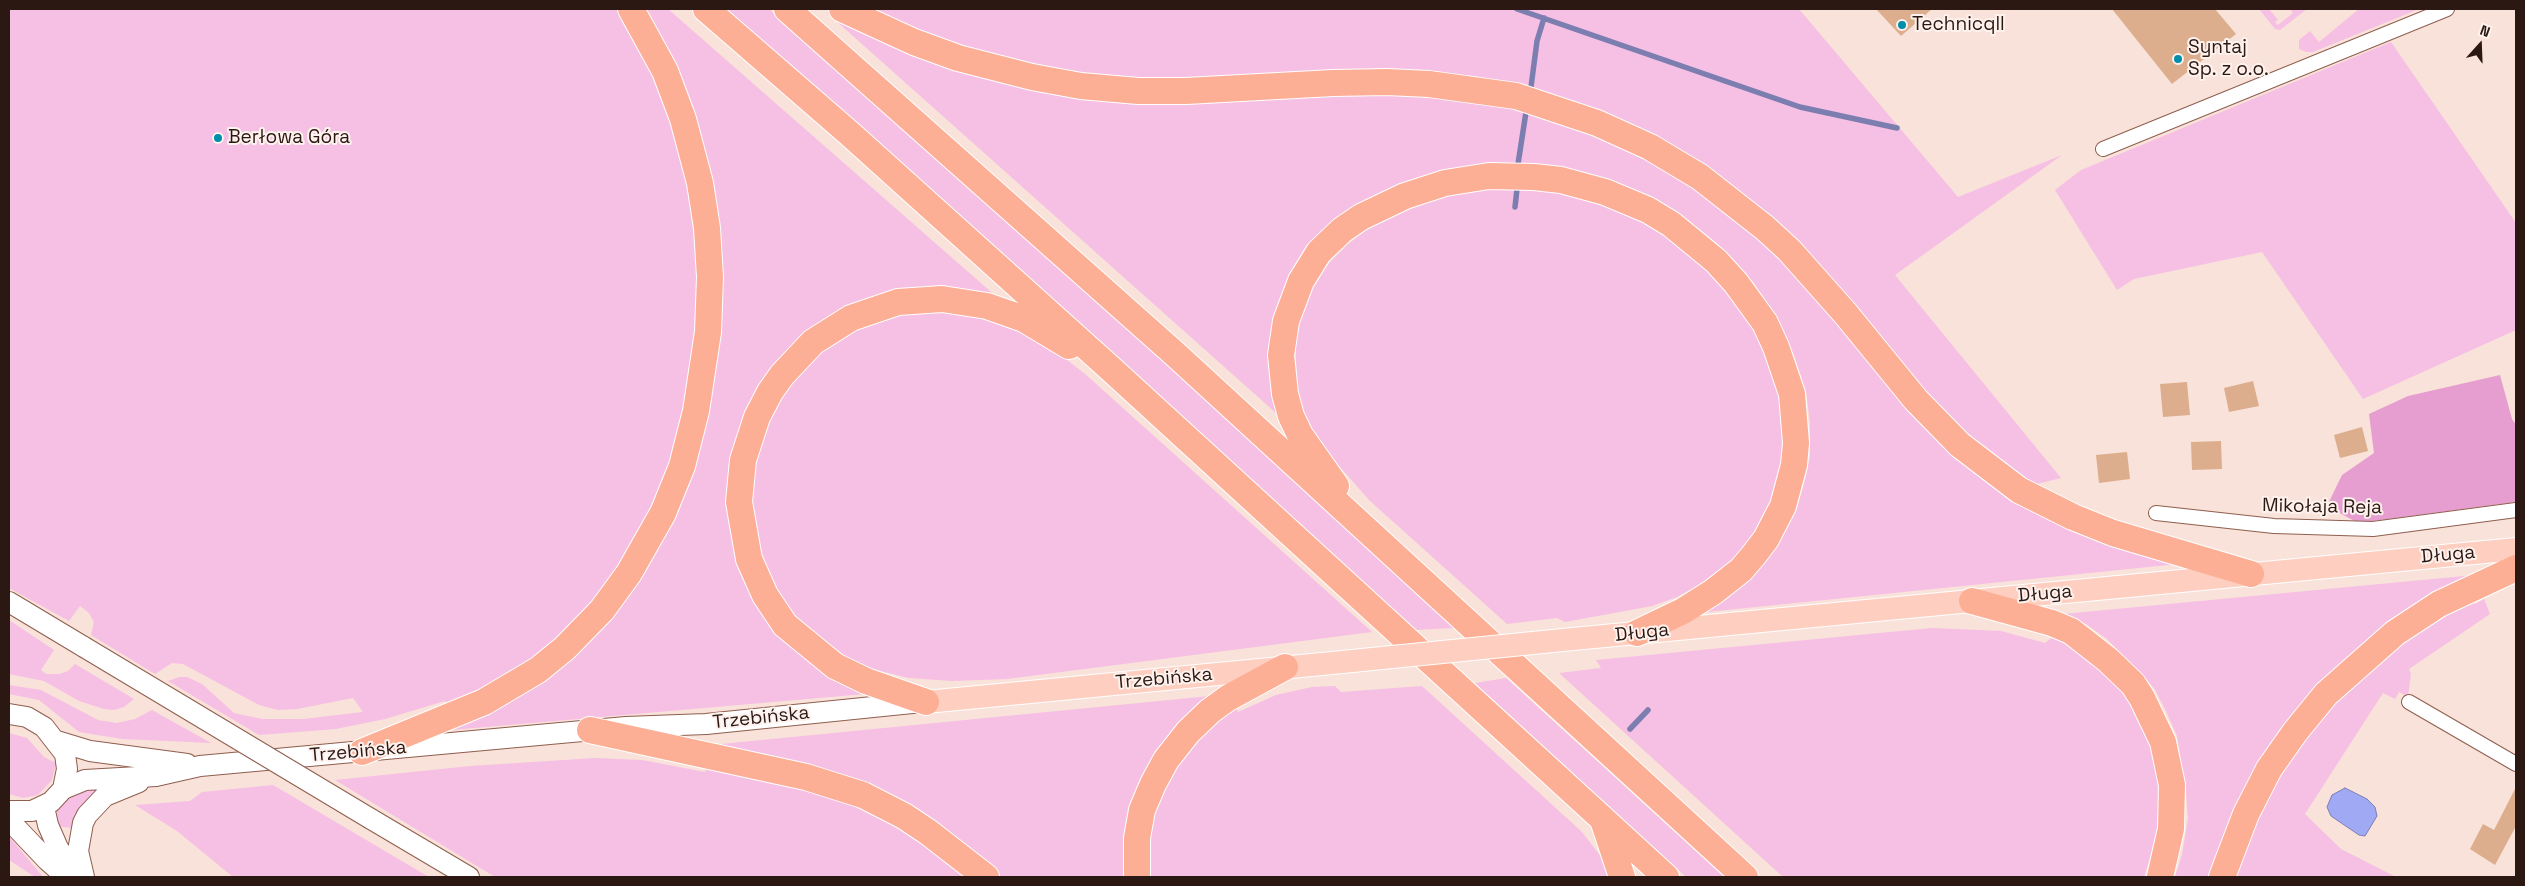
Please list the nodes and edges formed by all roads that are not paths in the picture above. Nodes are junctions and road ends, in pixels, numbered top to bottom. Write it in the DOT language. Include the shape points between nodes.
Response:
graph roads {
  1 [pos="631,9"];
  2 [pos="706,9"];
  3 [pos="787,9"];
  4 [pos="842,9"];
  5 [pos="2447,9"];
  6 [pos="2103,149"];
  7 [pos="1112,370"];
  8 [pos="2516,510"];
  9 [pos="2156,513"];
  10 [pos="1368,531"];
  11 [pos="2516,549"];
  12 [pos="2516,568"];
  13 [pos="2250,574"];
  14 [pos="1972,601"];
  15 [pos="9,602"];
  16 [pos="1637,633"];
  17 [pos="1322,664"];
  18 [pos="1285,668"];
  19 [pos="926,702"];
  20 [pos="2410,702"];
  21 [pos="9,714"];
  22 [pos="590,730"];
  23 [pos="57,741"];
  24 [pos="362,752"];
  25 [pos="2516,764"];
  26 [pos="200,766"];
  27 [pos="156,776"];
  28 [pos="63,788"];
  29 [pos="44,807"];
  30 [pos="9,811"];
  31 [pos="9,820"];
  32 [pos="1603,820"];
  33 [pos="66,877"];
  34 [pos="78,877"];
  35 [pos="84,877"];
  36 [pos="469,877"];
  37 [pos="986,877"];
  38 [pos="1137,877"];
  39 [pos="1622,877"];
  40 [pos="1666,877"];
  41 [pos="1746,877"];
  42 [pos="2160,877"];
  43 [pos="2222,877"];
  1 -- 24 [label="highway" via="664,71 683,119 700,183 707,228 710,277 707,340 696,411 679,474 654,531 629,573 602,610 565,648 538,670 484,702"];
  2 -- 7 [label="highway"];
  3 -- 10 [label="highway" via="994,191"];
  4 -- 13 [label="highway" via="958,58 1081,86 1186,91 1378,82 1429,84 1516,96 1597,123 1685,168 1743,208 1789,250 1916,400 1960,445 2019,490 2113,533"];
  5 -- 6 [label="street"];
  7 -- 19 [label="highway" via="1007,312 964,302 919,300 875,309 833,328 798,357 770,392 748,440 740,484 744,541 757,579 785,625 824,658 852,676"];
  7 -- 32 [label="highway"];
  8 -- 9 [label="street, Mikołaja Reja" via="2373,529 2274,526"];
  10 -- 16 [label="highway" via="1300,435 1285,394 1281,355 1286,321 1301,281 1320,252 1342,230 1384,206 1427,188 1468,179 1510,176 1561,180 1626,200 1648,210 1716,261 1765,323 1786,371 1793,402 1796,443 1783,506 1754,556 1713,592"];
  10 -- 41 [label="highway"];
  11 -- 13 [label="main road, Długa"];
  12 -- 43 [label="highway" via="2439,604 2395,633 2326,694 2269,769 2246,814"];
  13 -- 14 [label="main road, Długa"];
  14 -- 16 [label="main road, Długa"];
  14 -- 42 [label="highway" via="2019,612 2071,631 2133,684 2163,742 2172,785 2171,829"];
  15 -- 36 [label="main road, bridge"];
  16 -- 17 [label="main road, Długa, bridge"];
  17 -- 18 [label="main road, Trzebińska"];
  18 -- 19 [label="main road, Trzebińska"];
  18 -- 38 [label="highway" via="1228,698 1188,732 1166,760 1142,810 1137,838"];
  19 -- 22 [label="main road, Trzebińska" via="706,724"];
  20 -- 25 [label="street"];
  21 -- 23 [label="main road" via="35,720"];
  22 -- 24 [label="main road, Trzebińska"];
  22 -- 37 [label="highway" via="806,777 863,795 904,816"];
  23 -- 26 [label="main road, Trzebińska" via="90,751"];
  23 -- 28 [label="main road" via="67,762"];
  24 -- 26 [label="main road, Trzebińska"];
  26 -- 27 [label="main road, Trzebińska"];
  27 -- 28 [label="main road, Trzebińska" via="86,780"];
  27 -- 35 [label="main road" via="105,796 88,814 78,851"];
  28 -- 29 [label="main road"];
  29 -- 30 [label="main road" via="32,811"];
  29 -- 34 [label="main road" via="55,841"];
  31 -- 33 [label="main road"];
  32 -- 39 [label="highway"];
  32 -- 40 [label="highway"];
}
